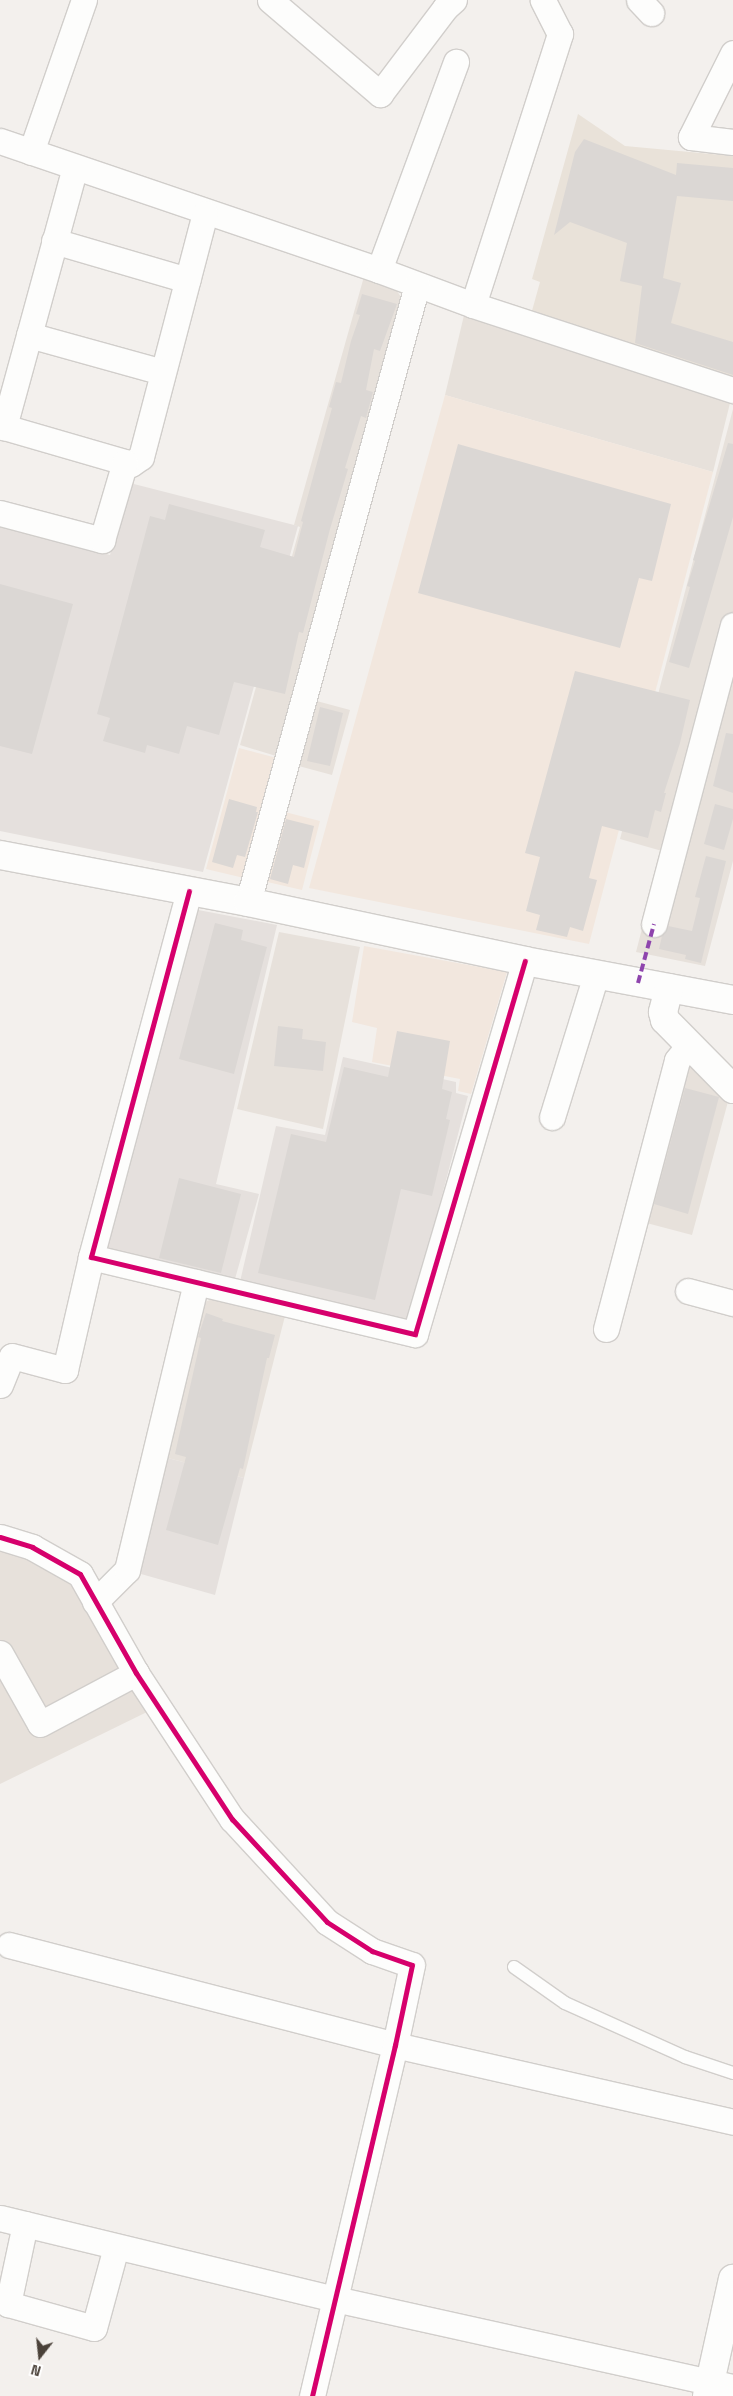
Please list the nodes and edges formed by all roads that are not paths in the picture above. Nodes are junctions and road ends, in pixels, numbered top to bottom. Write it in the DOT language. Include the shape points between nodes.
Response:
graph roads {
  1 [pos="84,0"];
  2 [pos="270,0"];
  3 [pos="543,0"];
  4 [pos="445,3"];
  5 [pos="733,53"];
  6 [pos="456,62"];
  7 [pos="0,141"];
  8 [pos="733,142"];
  9 [pos="31,152"];
  10 [pos="74,167"];
  11 [pos="205,213"];
  12 [pos="54,241"];
  13 [pos="379,270"];
  14 [pos="186,280"];
  15 [pos="417,285"];
  16 [pos="473,305"];
  17 [pos="29,336"];
  18 [pos="162,372"];
  19 [pos="733,390"];
  20 [pos="2,435"];
  21 [pos="125,462"];
  22 [pos="0,513"];
  23 [pos="733,625"];
  24 [pos="0,855"];
  25 [pos="188,891"];
  26 [pos="248,902"];
  27 [pos="654,924"];
  28 [pos="525,961"];
  29 [pos="596,975"];
  30 [pos="669,988"];
  31 [pos="733,1000"];
  32 [pos="689,1045"];
  33 [pos="733,1088"];
  34 [pos="552,1117"];
  35 [pos="91,1257"];
  36 [pos="196,1282"];
  37 [pos="688,1291"];
  38 [pos="733,1303"];
  39 [pos="606,1329"];
  40 [pos="0,1385"];
  41 [pos="0,1537"];
  42 [pos="95,1602"];
  43 [pos="0,1653"];
  44 [pos="136,1673"];
  45 [pos="9,1945"];
  46 [pos="514,1967"];
  47 [pos="395,2045"];
  48 [pos="733,2073"];
  49 [pos="733,2122"];
  50 [pos="0,2218"];
  51 [pos="25,2224"];
  52 [pos="116,2247"];
  53 [pos="733,2279"];
  54 [pos="334,2299"];
  55 [pos="717,2388"];
  56 [pos="312,2396"];
  1 -- 9 [label="street"];
  2 -- 4 [label="street" via="380,94"];
  3 -- 16 [label="street" via="560,34"];
  5 -- 8 [label="street" via="691,137"];
  6 -- 13 [label="street"];
  7 -- 9 [label="street"];
  9 -- 10 [label="street"];
  10 -- 11 [label="street"];
  10 -- 12 [label="street"];
  11 -- 13 [label="street"];
  11 -- 14 [label="street"];
  12 -- 14 [label="street"];
  12 -- 17 [label="street"];
  13 -- 15 [label="street"];
  14 -- 18 [label="street"];
  15 -- 16 [label="street"];
  15 -- 26 [label="street"];
  16 -- 19 [label="street"];
  17 -- 18 [label="street"];
  17 -- 20 [label="street"];
  18 -- 21 [label="street" via="141,457 131,464"];
  20 -- 21 [label="street"];
  21 -- 22 [label="street" via="102,540"];
  23 -- 27 [label="street"];
  24 -- 25 [label="street"];
  25 -- 26 [label="street"];
  25 -- 35 [label="street"];
  26 -- 28 [label="street"];
  28 -- 29 [label="street"];
  28 -- 36 [label="street" via="415,1334"];
  29 -- 30 [label="street"];
  29 -- 34 [label="street"];
  30 -- 31 [label="street"];
  30 -- 32 [label="street" via="663,1012 665,1020"];
  32 -- 33 [label="street"];
  32 -- 39 [label="street" via="677,1060"];
  35 -- 36 [label="street"];
  35 -- 40 [label="street" via="65,1370 12,1356"];
  36 -- 42 [label="street" via="127,1570"];
  37 -- 38 [label="street"];
  41 -- 42 [label="street" via="32,1547 80,1574"];
  42 -- 44 [label="street"];
  43 -- 44 [label="street" via="40,1724"];
  44 -- 47 [label="street" via="232,1819 328,1922 372,1951 412,1965"];
  45 -- 47 [label="street"];
  46 -- 48 [label="lane" via="565,2003 685,2057"];
  47 -- 49 [label="street"];
  47 -- 54 [label="street"];
  50 -- 51 [label="street"];
  51 -- 52 [label="street"];
  51 -- 52 [label="street" via="8,2304 94,2328"];
  52 -- 54 [label="street"];
  53 -- 55 [label="street"];
  54 -- 55 [label="street"];
  54 -- 56 [label="street"];
}
